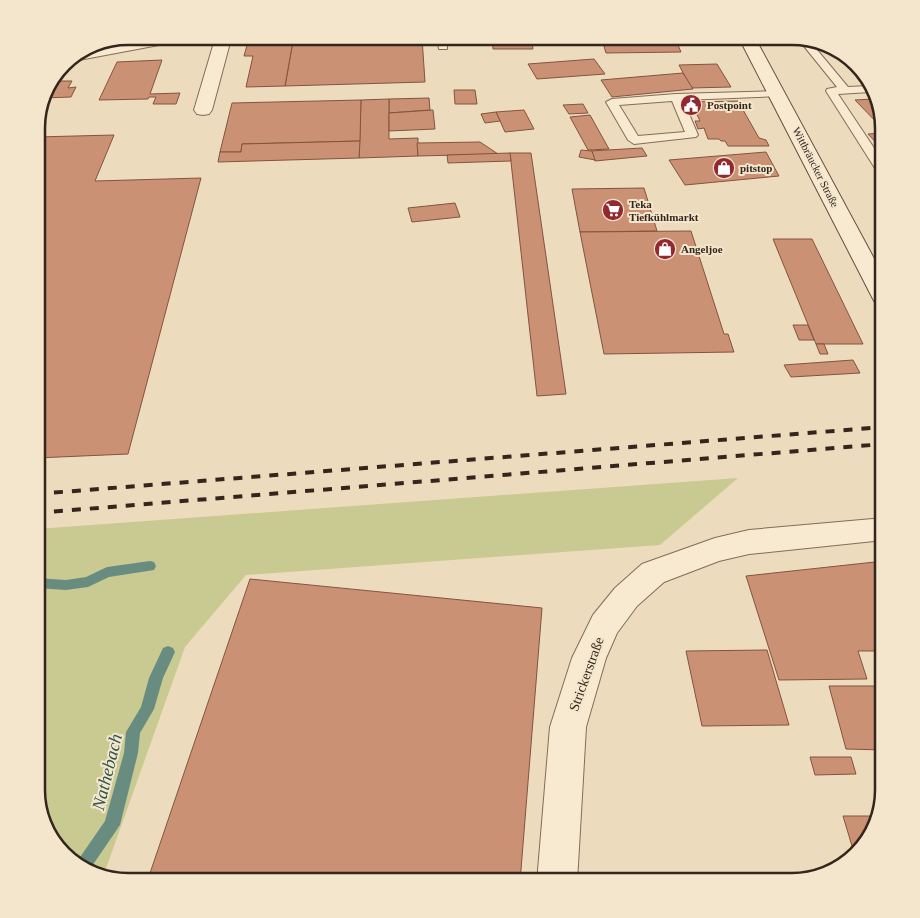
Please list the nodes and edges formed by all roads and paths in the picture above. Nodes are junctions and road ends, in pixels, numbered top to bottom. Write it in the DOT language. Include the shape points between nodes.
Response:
graph roads {
  1 [pos="132,45"];
  2 [pos="220,45"];
  3 [pos="751,45"];
  4 [pos="810,47"];
  5 [pos="94,52"];
  6 [pos="865,89"];
  7 [pos="845,90"];
  8 [pos="778,94"];
  9 [pos="676,97"];
  10 [pos="203,110"];
  11 [pos="875,158"];
  12 [pos="875,283"];
  13 [pos="875,530"];
  14 [pos="558,873"];
  1 -- 5 [label="street"];
  2 -- 10 [label="street"];
  3 -- 8 [label="street, Wittbräucker Straße"];
  4 -- 7 [label="lane"];
  6 -- 7 [label="lane"];
  7 -- 11 [label="lane" via="831,91"];
  8 -- 9 [label="lane"];
  8 -- 12 [label="street, Wittbräucker Straße"];
  9 -- 9 [label="lane" via="630,101 612,102 634,140 692,136"];
  13 -- 14 [label="street, Strickerstraße" via="749,542 715,550 653,573 626,597 604,625 589,658 568,727"];
}
